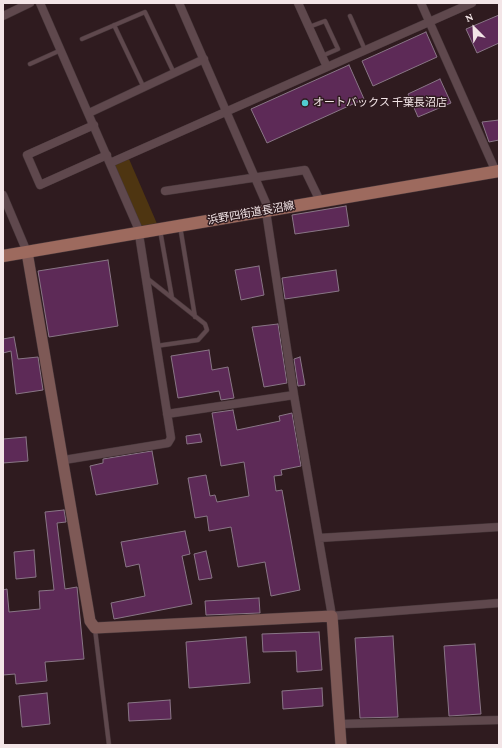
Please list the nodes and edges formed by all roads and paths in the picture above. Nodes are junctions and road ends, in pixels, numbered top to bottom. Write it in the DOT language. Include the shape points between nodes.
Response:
graph roads {
  1 [pos="30,3"];
  2 [pos="40,3"];
  3 [pos="179,3"];
  4 [pos="299,3"];
  5 [pos="421,3"];
  6 [pos="472,3"];
  7 [pos="3,16"];
  8 [pos="350,16"];
  9 [pos="429,22"];
  10 [pos="114,25"];
  11 [pos="309,28"];
  12 [pos="82,39"];
  13 [pos="61,50"];
  14 [pos="365,50"];
  15 [pos="322,56"];
  16 [pos="204,59"];
  17 [pos="30,64"];
  18 [pos="327,67"];
  19 [pos="174,74"];
  20 [pos="144,88"];
  21 [pos="227,111"];
  22 [pos="89,114"];
  23 [pos="94,125"];
  24 [pos="107,155"];
  25 [pos="110,163"];
  26 [pos="498,172"];
  27 [pos="255,176"];
  28 [pos="165,191"];
  29 [pos="3,195"];
  30 [pos="320,201"];
  31 [pos="267,210"];
  32 [pos="180,226"];
  33 [pos="159,229"];
  34 [pos="139,233"];
  35 [pos="27,252"];
  36 [pos="3,256"];
  37 [pos="144,276"];
  38 [pos="172,298"];
  39 [pos="195,317"];
  40 [pos="156,346"];
  41 [pos="294,395"];
  42 [pos="167,414"];
  43 [pos="64,460"];
  44 [pos="499,527"];
  45 [pos="319,538"];
  46 [pos="499,603"];
  47 [pos="332,616"];
  48 [pos="95,628"];
  49 [pos="499,720"];
  50 [pos="340,724"];
  51 [pos="109,745"];
  52 [pos="341,745"];
  1 -- 7 [label="street"];
  2 -- 13 [label="street"];
  3 -- 16 [label="street"];
  4 -- 11 [label="street"];
  5 -- 9 [label="street"];
  6 -- 9 [label="street"];
  8 -- 14 [label="lane"];
  9 -- 14 [label="street"];
  9 -- 26 [label="street"];
  10 -- 12 [label="lane"];
  10 -- 19 [label="lane" via="144,12"];
  10 -- 20 [label="lane"];
  11 -- 15 [label="street"];
  11 -- 15 [label="lane" via="325,21 338,49"];
  13 -- 17 [label="lane"];
  13 -- 22 [label="street"];
  14 -- 18 [label="street"];
  15 -- 18 [label="street"];
  16 -- 19 [label="street"];
  16 -- 21 [label="street"];
  18 -- 21 [label="street"];
  19 -- 20 [label="street"];
  20 -- 22 [label="street"];
  21 -- 25 [label="street"];
  21 -- 27 [label="street"];
  22 -- 23 [label="street"];
  23 -- 24 [label="street"];
  23 -- 24 [label="street" via="26,155 40,185"];
  24 -- 25 [label="street"];
  25 -- 34 [label="street"];
  26 -- 30 [label="main road, 浜野四街道長沼線"];
  27 -- 28 [label="street"];
  27 -- 30 [label="street" via="305,170"];
  27 -- 31 [label="street"];
  29 -- 35 [label="street"];
  30 -- 31 [label="main road, 浜野四街道長沼線"];
  31 -- 32 [label="main road, 浜野四街道長沼線"];
  31 -- 41 [label="street"];
  32 -- 33 [label="main road, 浜野四街道長沼線"];
  32 -- 39 [label="lane"];
  33 -- 34 [label="main road, 浜野四街道長沼線"];
  33 -- 38 [label="lane"];
  34 -- 35 [label="main road, 浜野四街道長沼線"];
  34 -- 37 [label="street"];
  35 -- 36 [label="main road, 浜野四街道長沼線"];
  35 -- 43 [label="street"];
  37 -- 38 [label="lane"];
  37 -- 40 [label="street"];
  38 -- 39 [label="lane"];
  39 -- 40 [label="lane" via="207,330 201,338"];
  40 -- 42 [label="street"];
  41 -- 42 [label="street"];
  41 -- 45 [label="street"];
  42 -- 43 [label="street" via="171,438 168,443"];
  43 -- 48 [label="street" via="90,621"];
  44 -- 45 [label="street"];
  45 -- 47 [label="street"];
  46 -- 47 [label="street"];
  47 -- 48 [label="street"];
  47 -- 50 [label="street"];
  48 -- 51 [label="lane"];
  49 -- 50 [label="street"];
  50 -- 52 [label="street"];
}
